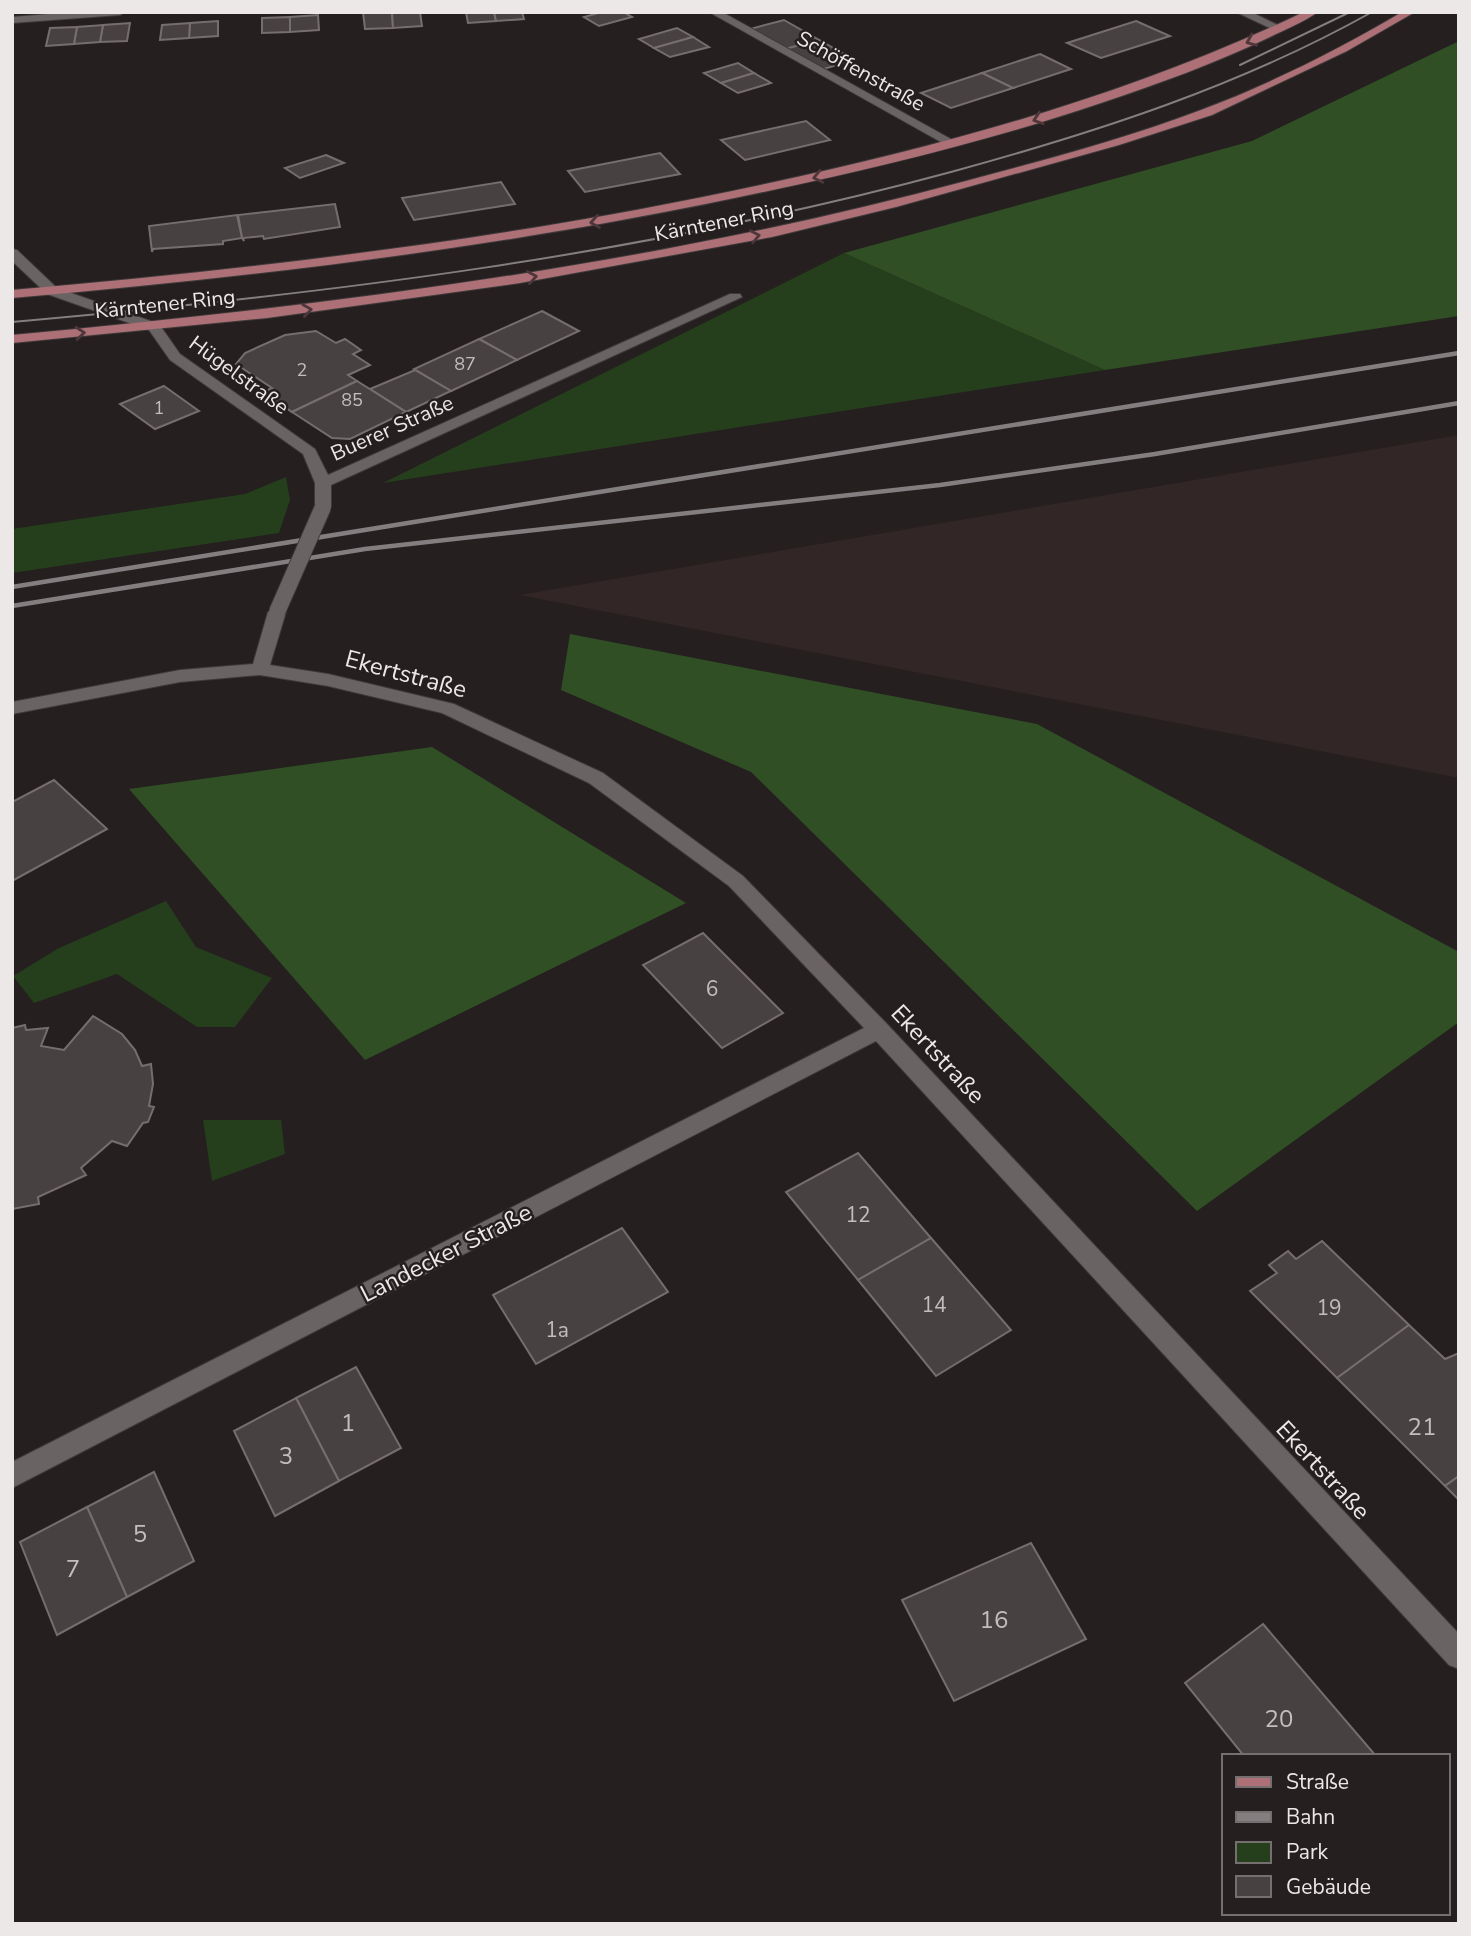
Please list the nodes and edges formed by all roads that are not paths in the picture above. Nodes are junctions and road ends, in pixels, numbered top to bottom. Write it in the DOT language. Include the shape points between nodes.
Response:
graph roads {
  1 [pos="120,12"];
  2 [pos="714,12"];
  3 [pos="1241,12"];
  4 [pos="1313,12"];
  5 [pos="1410,12"];
  6 [pos="12,20"];
  7 [pos="1280,29"];
  8 [pos="952,144"];
  9 [pos="12,253"];
  10 [pos="52,291"];
  11 [pos="12,294"];
  12 [pos="734,298"];
  13 [pos="155,327"];
  14 [pos="12,339"];
  15 [pos="323,483"];
  16 [pos="260,669"];
  17 [pos="12,708"];
  18 [pos="879,1030"];
  19 [pos="12,1476"];
  20 [pos="1459,1655"];
  1 -- 6 [label="street"];
  2 -- 8 [label="street, Schöffenstraße"];
  3 -- 7 [label="street"];
  4 -- 7 [label="main road, Kärntener Ring"];
  13 -- 5 [label="main road, Kärntener Ring, one-way" via="476,287 649,257 922,199 1208,111 1329,56"];
  7 -- 8 [label="main road, Kärntener Ring, one-way" via="1161,79"];
  8 -- 10 [label="main road, Kärntener Ring, one-way" via="751,192 445,248 269,271"];
  9 -- 10 [label="street"];
  10 -- 11 [label="main road, Kärntener Ring"];
  10 -- 13 [label="street"];
  12 -- 15 [label="street, Buerer Straße"];
  14 -- 13 [label="main road, Kärntener Ring, one-way"];
  13 -- 15 [label="street, Hügelstraße" via="175,357 310,452"];
  15 -- 16 [label="street, Buerer Straße, bridge" via="323,507 277,611"];
  16 -- 17 [label="street" via="180,676"];
  16 -- 18 [label="street, Ekertstraße" via="448,708 596,778 736,881"];
  18 -- 19 [label="street, Landecker Straße"];
  18 -- 20 [label="street, Ekertstraße"];
}
